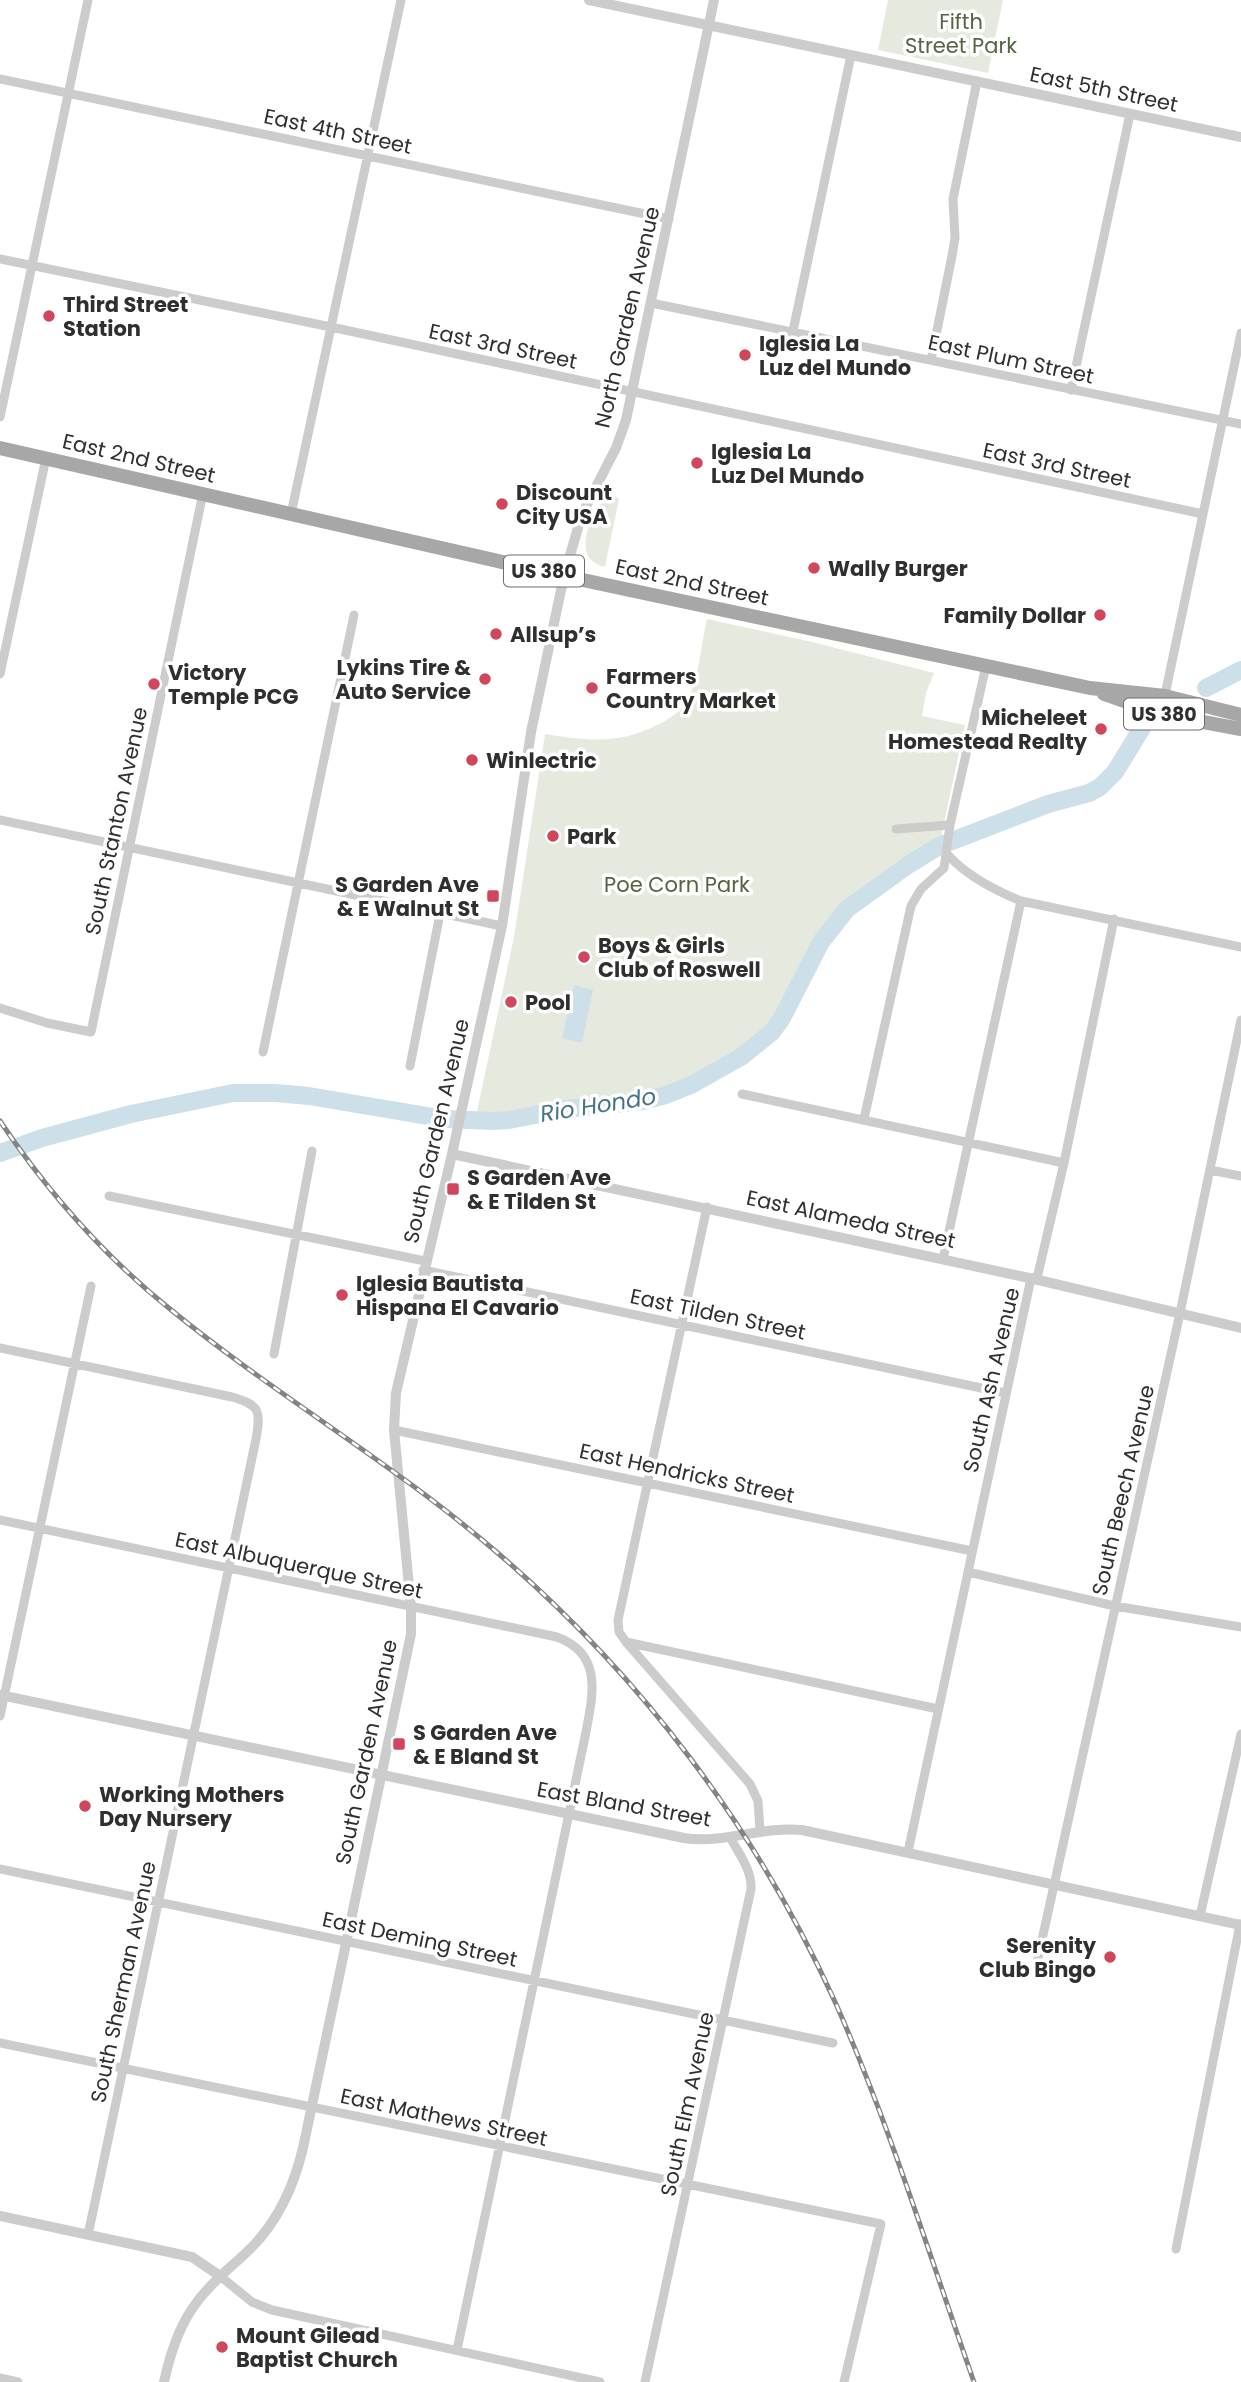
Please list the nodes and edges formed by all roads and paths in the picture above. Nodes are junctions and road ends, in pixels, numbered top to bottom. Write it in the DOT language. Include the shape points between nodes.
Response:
graph roads {
  1 [pos="88,0"];
  2 [pos="401,0"];
  3 [pos="589,0"];
  4 [pos="715,0"];
  5 [pos="709,25"];
  6 [pos="851,55"];
  7 [pos="0,79"];
  8 [pos="976,81"];
  9 [pos="68,93"];
  10 [pos="1130,114"];
  11 [pos="1241,137"];
  12 [pos="368,156"];
  13 [pos="669,219"];
  14 [pos="0,259"];
  15 [pos="32,265"];
  16 [pos="651,303"];
  17 [pos="331,327"];
  18 [pos="793,331"];
  19 [pos="1241,333"];
  20 [pos="931,360"];
  21 [pos="1071,390"];
  22 [pos="633,393"];
  23 [pos="0,417"];
  24 [pos="1222,421"];
  25 [pos="1241,425"];
  26 [pos="0,448"];
  27 [pos="46,458"];
  28 [pos="203,494"];
  29 [pos="291,514"];
  30 [pos="1203,514"];
  31 [pos="564,576"];
  32 [pos="354,615"];
  33 [pos="986,666"];
  34 [pos="0,674"];
  35 [pos="1090,688"];
  36 [pos="1165,696"];
  37 [pos="1161,714"];
  38 [pos="1241,715"];
  39 [pos="1241,729"];
  40 [pos="527,758"];
  41 [pos="0,820"];
  42 [pos="896,829"];
  43 [pos="949,829"];
  44 [pos="129,849"];
  45 [pos="947,853"];
  46 [pos="299,884"];
  47 [pos="1021,901"];
  48 [pos="440,914"];
  49 [pos="1114,919"];
  50 [pos="502,926"];
  51 [pos="1241,947"];
  52 [pos="0,1008"];
  53 [pos="1241,1022"];
  54 [pos="263,1052"];
  55 [pos="410,1066"];
  56 [pos="741,1094"];
  57 [pos="864,1119"];
  58 [pos="968,1143"];
  59 [pos="312,1152"];
  60 [pos="452,1154"];
  61 [pos="1064,1163"];
  62 [pos="1210,1170"];
  63 [pos="1241,1176"];
  64 [pos="109,1196"];
  65 [pos="707,1208"];
  66 [pos="297,1235"];
  67 [pos="943,1259"];
  68 [pos="424,1266"];
  69 [pos="1034,1279"];
  70 [pos="91,1286"];
  71 [pos="1180,1313"];
  72 [pos="682,1325"];
  73 [pos="1241,1328"];
  74 [pos="0,1348"];
  75 [pos="274,1354"];
  76 [pos="75,1363"];
  77 [pos="1005,1393"];
  78 [pos="394,1430"];
  79 [pos="649,1483"];
  80 [pos="0,1520"];
  81 [pos="40,1528"];
  82 [pos="972,1551"];
  83 [pos="228,1568"];
  84 [pos="968,1572"];
  85 [pos="1115,1606"];
  86 [pos="411,1607"];
  87 [pos="1241,1627"];
  88 [pos="626,1642"];
  89 [pos="2,1695"];
  90 [pos="938,1709"];
  91 [pos="0,1716"];
  92 [pos="1241,1734"];
  93 [pos="192,1736"];
  94 [pos="381,1775"];
  95 [pos="570,1815"];
  96 [pos="760,1831"];
  97 [pos="730,1837"];
  98 [pos="908,1852"];
  99 [pos="0,1869"];
  100 [pos="1054,1884"];
  101 [pos="158,1902"];
  102 [pos="1200,1916"];
  103 [pos="1241,1924"];
  104 [pos="346,1941"];
  105 [pos="1036,1968"];
  106 [pos="535,1981"];
  107 [pos="723,2020"];
  108 [pos="0,2043"];
  109 [pos="833,2043"];
  110 [pos="123,2069"];
  111 [pos="312,2108"];
  112 [pos="500,2147"];
  113 [pos="688,2185"];
  114 [pos="0,2216"];
  115 [pos="88,2235"];
  116 [pos="1175,2249"];
  117 [pos="220,2276"];
  118 [pos="457,2350"];
  119 [pos="554,2377"];
  120 [pos="0,2378"];
  121 [pos="18,2382"];
  122 [pos="164,2382"];
  123 [pos="600,2382"];
  124 [pos="645,2382"];
  125 [pos="844,2382"];
  1 -- 9 [label="street"];
  2 -- 12 [label="street"];
  3 -- 5 [label="street, East 5th Street"];
  4 -- 5 [label="street, North Garden Avenue"];
  5 -- 6 [label="street, East 5th Street"];
  5 -- 13 [label="street, North Garden Avenue"];
  6 -- 8 [label="street, East 5th Street"];
  6 -- 18 [label="street"];
  7 -- 9 [label="street, East 4th Street"];
  8 -- 10 [label="street, East 5th Street"];
  8 -- 20 [label="street" via="953,198 955,238"];
  9 -- 12 [label="street, East 4th Street"];
  9 -- 15 [label="street"];
  10 -- 11 [label="street, East 5th Street"];
  10 -- 21 [label="street"];
  12 -- 13 [label="street, East 4th Street"];
  12 -- 17 [label="street"];
  13 -- 16 [label="street, North Garden Avenue"];
  14 -- 15 [label="street, East 3rd Street"];
  15 -- 17 [label="street, East 3rd Street"];
  15 -- 23 [label="street"];
  16 -- 18 [label="street, East Plum Street"];
  16 -- 22 [label="street, North Garden Avenue"];
  17 -- 22 [label="street, East 3rd Street"];
  17 -- 29 [label="street"];
  18 -- 20 [label="street, East Plum Street"];
  19 -- 24 [label="street"];
  20 -- 21 [label="street, East Plum Street"];
  21 -- 24 [label="street, East Plum Street"];
  22 -- 30 [label="street, East 3rd Street"];
  22 -- 31 [label="street, North Garden Avenue" via="620,439 578,525"];
  24 -- 25 [label="street, East Plum Street"];
  24 -- 30 [label="street"];
  26 -- 27 [label="main road, East 2nd Street / US 380"];
  27 -- 28 [label="main road, East 2nd Street / US 380"];
  27 -- 34 [label="street"];
  28 -- 29 [label="main road, East 2nd Street / US 380"];
  28 -- 44 [label="street, South Stanton Avenue"];
  29 -- 31 [label="main road, East 2nd Street / US 380"];
  30 -- 36 [label="street"];
  31 -- 33 [label="main road, East 2nd Street / US 380"];
  31 -- 40 [label="street, North Garden Avenue"];
  32 -- 46 [label="street"];
  33 -- 35 [label="main road, East 2nd Street / US 380"];
  33 -- 43 [label="street"];
  35 -- 36 [label="main road, East 2nd Street / US 380"];
  35 -- 37 [label="main road, East 2nd Street / US 380"];
  36 -- 37 [label="street"];
  36 -- 38 [label="main road, East 2nd Street / US 380"];
  37 -- 39 [label="main road, East 2nd Street / US 380"];
  40 -- 50 [label="street, South Garden Avenue"];
  41 -- 44 [label="street"];
  42 -- 43 [label="street"];
  43 -- 45 [label="street"];
  44 -- 46 [label="street"];
  44 -- 52 [label="street, South Stanton Avenue" via="90,1032"];
  45 -- 47 [label="street" via="991,888"];
  45 -- 57 [label="street" via="944,868 921,889 911,906"];
  46 -- 48 [label="street"];
  46 -- 54 [label="street"];
  47 -- 49 [label="street"];
  47 -- 58 [label="street"];
  48 -- 50 [label="street"];
  48 -- 55 [label="street"];
  49 -- 51 [label="street"];
  49 -- 61 [label="street, South Ash Avenue"];
  50 -- 60 [label="street, South Garden Avenue"];
  53 -- 62 [label="street, South Beech Avenue"];
  56 -- 57 [label="street"];
  57 -- 58 [label="street"];
  58 -- 61 [label="street"];
  58 -- 67 [label="street"];
  59 -- 66 [label="street"];
  60 -- 65 [label="street, East Alameda Street"];
  60 -- 68 [label="street, South Garden Avenue"];
  61 -- 69 [label="street, South Ash Avenue"];
  62 -- 63 [label="street"];
  62 -- 71 [label="street, South Beech Avenue"];
  64 -- 66 [label="street, East Tilden Street"];
  65 -- 67 [label="street, East Alameda Street"];
  65 -- 72 [label="street"];
  66 -- 68 [label="street, East Tilden Street"];
  66 -- 75 [label="street"];
  67 -- 69 [label="street, East Alameda Street"];
  68 -- 72 [label="street, East Tilden Street"];
  68 -- 78 [label="street, South Garden Avenue" via="396,1393"];
  69 -- 71 [label="street, East Alameda Street"];
  69 -- 77 [label="street, South Ash Avenue"];
  70 -- 76 [label="street"];
  71 -- 73 [label="street, East Alameda Street"];
  71 -- 85 [label="street, South Beech Avenue"];
  72 -- 77 [label="street, East Tilden Street"];
  72 -- 79 [label="street"];
  74 -- 76 [label="street"];
  76 -- 81 [label="street"];
  76 -- 83 [label="street, South Sherman Avenue" via="232,1397 257,1409 257,1439"];
  77 -- 82 [label="street, South Ash Avenue"];
  78 -- 79 [label="street, East Hendricks Street"];
  78 -- 86 [label="street, South Garden Avenue"];
  79 -- 82 [label="street, East Hendricks Street"];
  79 -- 88 [label="street" via="618,1620"];
  80 -- 81 [label="street, East Albuquerque Street"];
  81 -- 83 [label="street, East Albuquerque Street"];
  81 -- 89 [label="street"];
  82 -- 84 [label="street, South Ash Avenue"];
  83 -- 86 [label="street, East Albuquerque Street"];
  83 -- 93 [label="street, South Sherman Avenue"];
  84 -- 85 [label="street"];
  84 -- 90 [label="street, South Ash Avenue"];
  85 -- 87 [label="street"];
  85 -- 100 [label="street, South Beech Avenue"];
  86 -- 94 [label="street, South Garden Avenue" via="409,1644"];
  86 -- 95 [label="street, East Albuquerque Street" via="557,1637 584,1658 592,1673 593,1691"];
  88 -- 90 [label="street"];
  88 -- 96 [label="street" via="750,1784 758,1801"];
  89 -- 91 [label="street"];
  89 -- 93 [label="street, East Bland Street"];
  90 -- 98 [label="street, South Ash Avenue"];
  92 -- 102 [label="street"];
  93 -- 94 [label="street, East Bland Street"];
  93 -- 101 [label="street, South Sherman Avenue"];
  94 -- 95 [label="street, East Bland Street"];
  94 -- 104 [label="street, South Garden Avenue"];
  95 -- 97 [label="street, East Bland Street" via="692,1839"];
  95 -- 106 [label="street"];
  96 -- 97 [label="street, East Bland Street"];
  96 -- 98 [label="street, East Bland Street" via="802,1830"];
  97 -- 107 [label="street, South Elm Avenue" via="752,1883"];
  98 -- 100 [label="street, East Bland Street"];
  99 -- 101 [label="street, East Deming Street"];
  100 -- 102 [label="street, East Bland Street"];
  100 -- 105 [label="street, South Beech Avenue"];
  101 -- 104 [label="street, East Deming Street"];
  101 -- 110 [label="street, South Sherman Avenue"];
  102 -- 103 [label="street, East Bland Street"];
  103 -- 116 [label="street"];
  104 -- 106 [label="street, East Deming Street"];
  104 -- 111 [label="street, South Garden Avenue"];
  106 -- 107 [label="street, East Deming Street"];
  106 -- 112 [label="street"];
  107 -- 109 [label="street, East Deming Street"];
  107 -- 113 [label="street, South Elm Avenue"];
  108 -- 110 [label="street, East Mathews Street"];
  110 -- 111 [label="street, East Mathews Street"];
  110 -- 115 [label="street, South Sherman Avenue"];
  111 -- 112 [label="street, East Mathews Street"];
  111 -- 117 [label="street, South Garden Avenue" via="298,2168 283,2206 259,2239"];
  112 -- 113 [label="street, East Mathews Street"];
  112 -- 118 [label="street"];
  113 -- 124 [label="street, South Elm Avenue"];
  113 -- 125 [label="street, East Mathews Street" via="881,2224"];
  114 -- 115 [label="street"];
  115 -- 117 [label="street" via="192,2257"];
  117 -- 118 [label="street" via="261,2306"];
  117 -- 122 [label="street, South Garden Avenue" via="185,2321"];
  118 -- 119 [label="street"];
  119 -- 123 [label="street"];
  120 -- 121 [label="street"];
}
